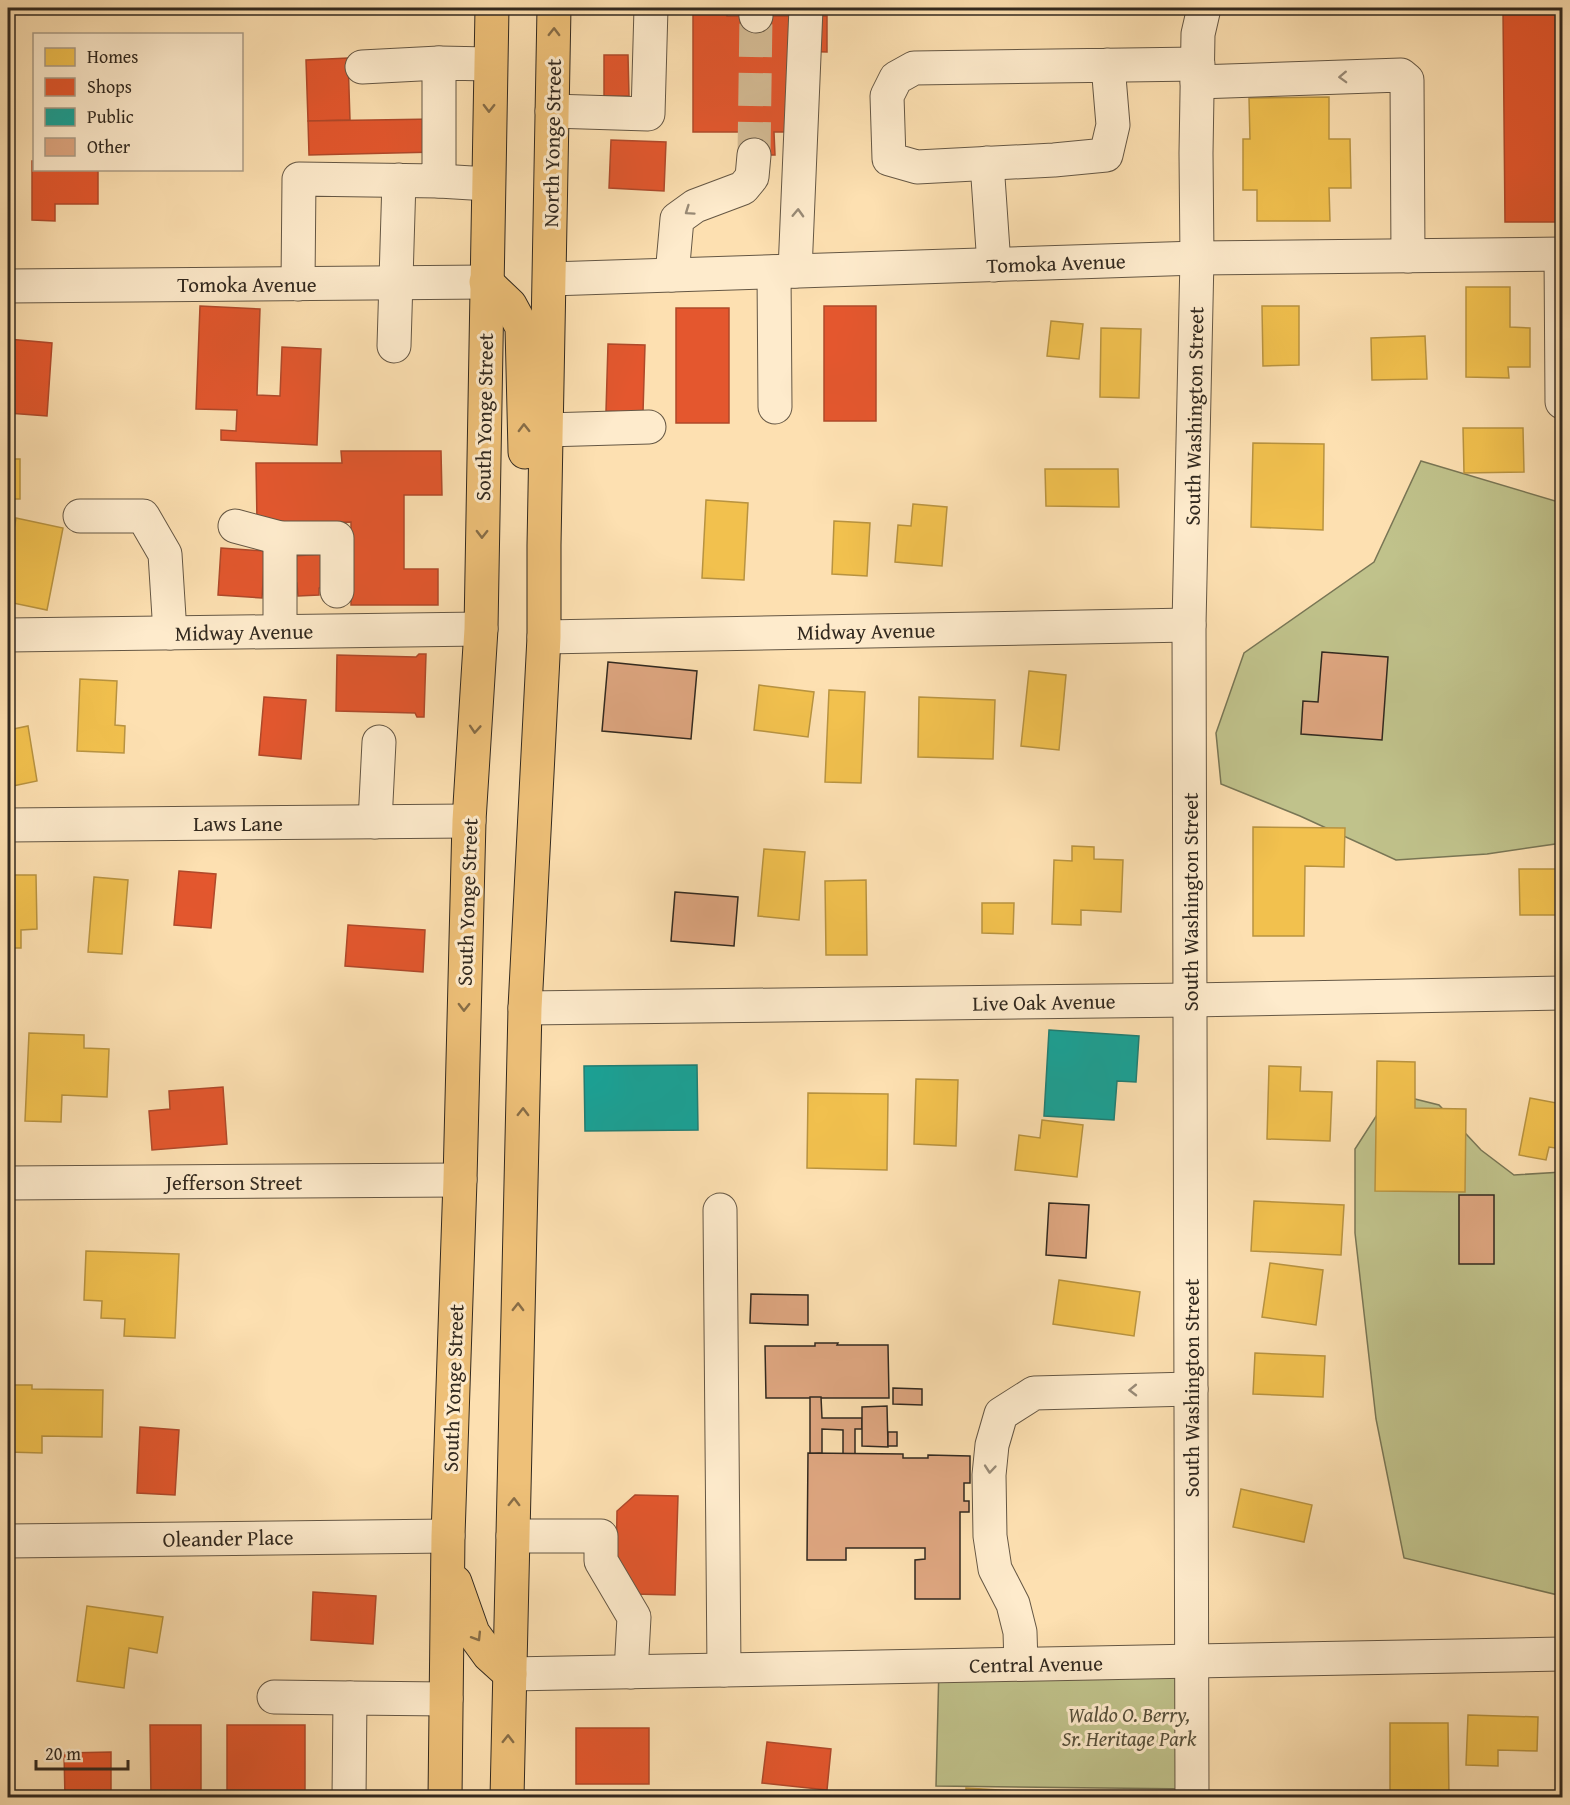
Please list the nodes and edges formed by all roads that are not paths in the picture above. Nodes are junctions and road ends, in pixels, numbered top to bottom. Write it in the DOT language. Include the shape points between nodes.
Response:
graph roads {
  1 [pos="492,8"];
  2 [pos="554,8"];
  3 [pos="651,8"];
  4 [pos="806,8"];
  5 [pos="1204,8"];
  6 [pos="439,63"];
  7 [pos="490,63"];
  8 [pos="1108,65"];
  9 [pos="362,67"];
  10 [pos="1197,73"];
  11 [pos="552,111"];
  12 [pos="754,155"];
  13 [pos="987,163"];
  14 [pos="399,180"];
  15 [pos="438,181"];
  16 [pos="488,184"];
  17 [pos="1562,254"];
  18 [pos="1408,256"];
  19 [pos="1197,258"];
  20 [pos="994,265"];
  21 [pos="784,272"];
  22 [pos="672,275"];
  23 [pos="550,279"];
  24 [pos="486,282"];
  25 [pos="395,283"];
  26 [pos="298,284"];
  27 [pos="8,286"];
  28 [pos="394,346"];
  29 [pos="1562,402"];
  30 [pos="775,407"];
  31 [pos="649,427"];
  32 [pos="546,430"];
  33 [pos="80,516"];
  34 [pos="235,526"];
  35 [pos="280,538"];
  36 [pos="544,545"];
  37 [pos="337,591"];
  38 [pos="1189,625"];
  39 [pos="481,629"];
  40 [pos="280,632"];
  41 [pos="170,633"];
  42 [pos="8,635"];
  43 [pos="544,636"];
  44 [pos="379,742"];
  45 [pos="375,822"];
  46 [pos="469,822"];
  47 [pos="8,825"];
  48 [pos="1563,993"];
  49 [pos="1190,1000"];
  50 [pos="525,1008"];
  51 [pos="460,1180"];
  52 [pos="8,1183"];
  53 [pos="720,1210"];
  54 [pos="1191,1389"];
  55 [pos="513,1536"];
  56 [pos="8,1541"];
  57 [pos="448,1550"];
  58 [pos="1563,1654"];
  59 [pos="1192,1661"];
  60 [pos="1021,1664"];
  61 [pos="724,1670"];
  62 [pos="631,1672"];
  63 [pos="510,1674"];
  64 [pos="274,1697"];
  65 [pos="350,1698"];
  66 [pos="446,1700"];
  67 [pos="349,1797"];
  68 [pos="445,1797"];
  69 [pos="507,1797"];
  70 [pos="1192,1797"];
  1 -- 7 [label="main road, South Yonge Street"];
  11 -- 2 [label="main road, North Yonge Street, one-way"];
  3 -- 11 [label="street" via="648,114"];
  21 -- 4 [label="street, one-way"];
  5 -- 10 [label="street, South Washington Street" via="1198,34"];
  6 -- 7 [label="street"];
  6 -- 9 [label="street"];
  6 -- 15 [label="street"];
  7 -- 16 [label="main road, South Yonge Street, one-way"];
  8 -- 10 [label="street"];
  8 -- 13 [label="street" via="1113,125 1106,155"];
  8 -- 13 [label="street" via="914,68 896,78 887,96 889,159 917,167"];
  18 -- 10 [label="street, one-way" via="1407,80 1401,75"];
  10 -- 19 [label="street, South Washington Street"];
  11 -- 23 [label="main road, North Yonge Street"];
  12 -- 22 [label="street, one-way" via="752,177 743,188 695,206 677,219"];
  13 -- 20 [label="street"];
  14 -- 15 [label="street"];
  14 -- 25 [label="street"];
  14 -- 26 [label="street" via="299,179"];
  15 -- 16 [label="street"];
  16 -- 24 [label="main road, South Yonge Street"];
  17 -- 18 [label="street, Tomoka Avenue"];
  17 -- 29 [label="street"];
  18 -- 19 [label="street, Tomoka Avenue"];
  19 -- 20 [label="street, Tomoka Avenue"];
  19 -- 38 [label="street, South Washington Street"];
  20 -- 21 [label="street, Tomoka Avenue"];
  21 -- 22 [label="street, Tomoka Avenue"];
  21 -- 30 [label="street"];
  22 -- 23 [label="street, Tomoka Avenue"];
  23 -- 32 [label="main road"];
  24 -- 25 [label="street, Tomoka Avenue"];
  36 -- 24 [label="main road, one-way" via="526,516 522,327 510,305"];
  24 -- 39 [label="main road, South Yonge Street, one-way"];
  25 -- 26 [label="street, Tomoka Avenue"];
  25 -- 28 [label="street"];
  26 -- 27 [label="street, Tomoka Avenue"];
  31 -- 32 [label="street"];
  32 -- 36 [label="main road"];
  33 -- 41 [label="street" via="143,516 165,554"];
  34 -- 35 [label="street"];
  35 -- 37 [label="street" via="337,538"];
  35 -- 40 [label="street"];
  36 -- 43 [label="main road"];
  38 -- 43 [label="street, Midway Avenue"];
  38 -- 49 [label="street, South Washington Street"];
  39 -- 40 [label="street, Midway Avenue"];
  39 -- 46 [label="main road, South Yonge Street, one-way"];
  40 -- 41 [label="street, Midway Avenue"];
  41 -- 42 [label="street, Midway Avenue"];
  43 -- 50 [label="main road"];
  44 -- 45 [label="street"];
  45 -- 46 [label="street, Laws Lane"];
  45 -- 47 [label="street, Laws Lane"];
  46 -- 51 [label="main road, South Yonge Street, one-way"];
  48 -- 49 [label="street, Live Oak Avenue"];
  49 -- 50 [label="street, Live Oak Avenue"];
  49 -- 54 [label="street, South Washington Street"];
  55 -- 50 [label="main road, one-way"];
  51 -- 52 [label="street, Jefferson Street"];
  51 -- 57 [label="main road, South Yonge Street"];
  53 -- 61 [label="street"];
  54 -- 59 [label="street, South Washington Street"];
  54 -- 60 [label="street, one-way" via="1034,1393 1001,1414 989,1475 990,1536 995,1569 1013,1604 1020,1632"];
  55 -- 62 [label="street" via="601,1536 601,1561 634,1617"];
  55 -- 63 [label="main road"];
  56 -- 57 [label="street, Oleander Place"];
  57 -- 63 [label="main road, one-way" via="473,1633"];
  57 -- 66 [label="main road, South Yonge Street"];
  58 -- 59 [label="street, Central Avenue"];
  59 -- 60 [label="street, Central Avenue"];
  59 -- 70 [label="street, South Washington Street"];
  60 -- 61 [label="street, Central Avenue"];
  61 -- 62 [label="street, Central Avenue"];
  62 -- 63 [label="street, Central Avenue"];
  69 -- 63 [label="main road, one-way"];
  64 -- 65 [label="street"];
  65 -- 66 [label="street"];
  65 -- 67 [label="street"];
  66 -- 68 [label="main road, South Yonge Street"];
}
